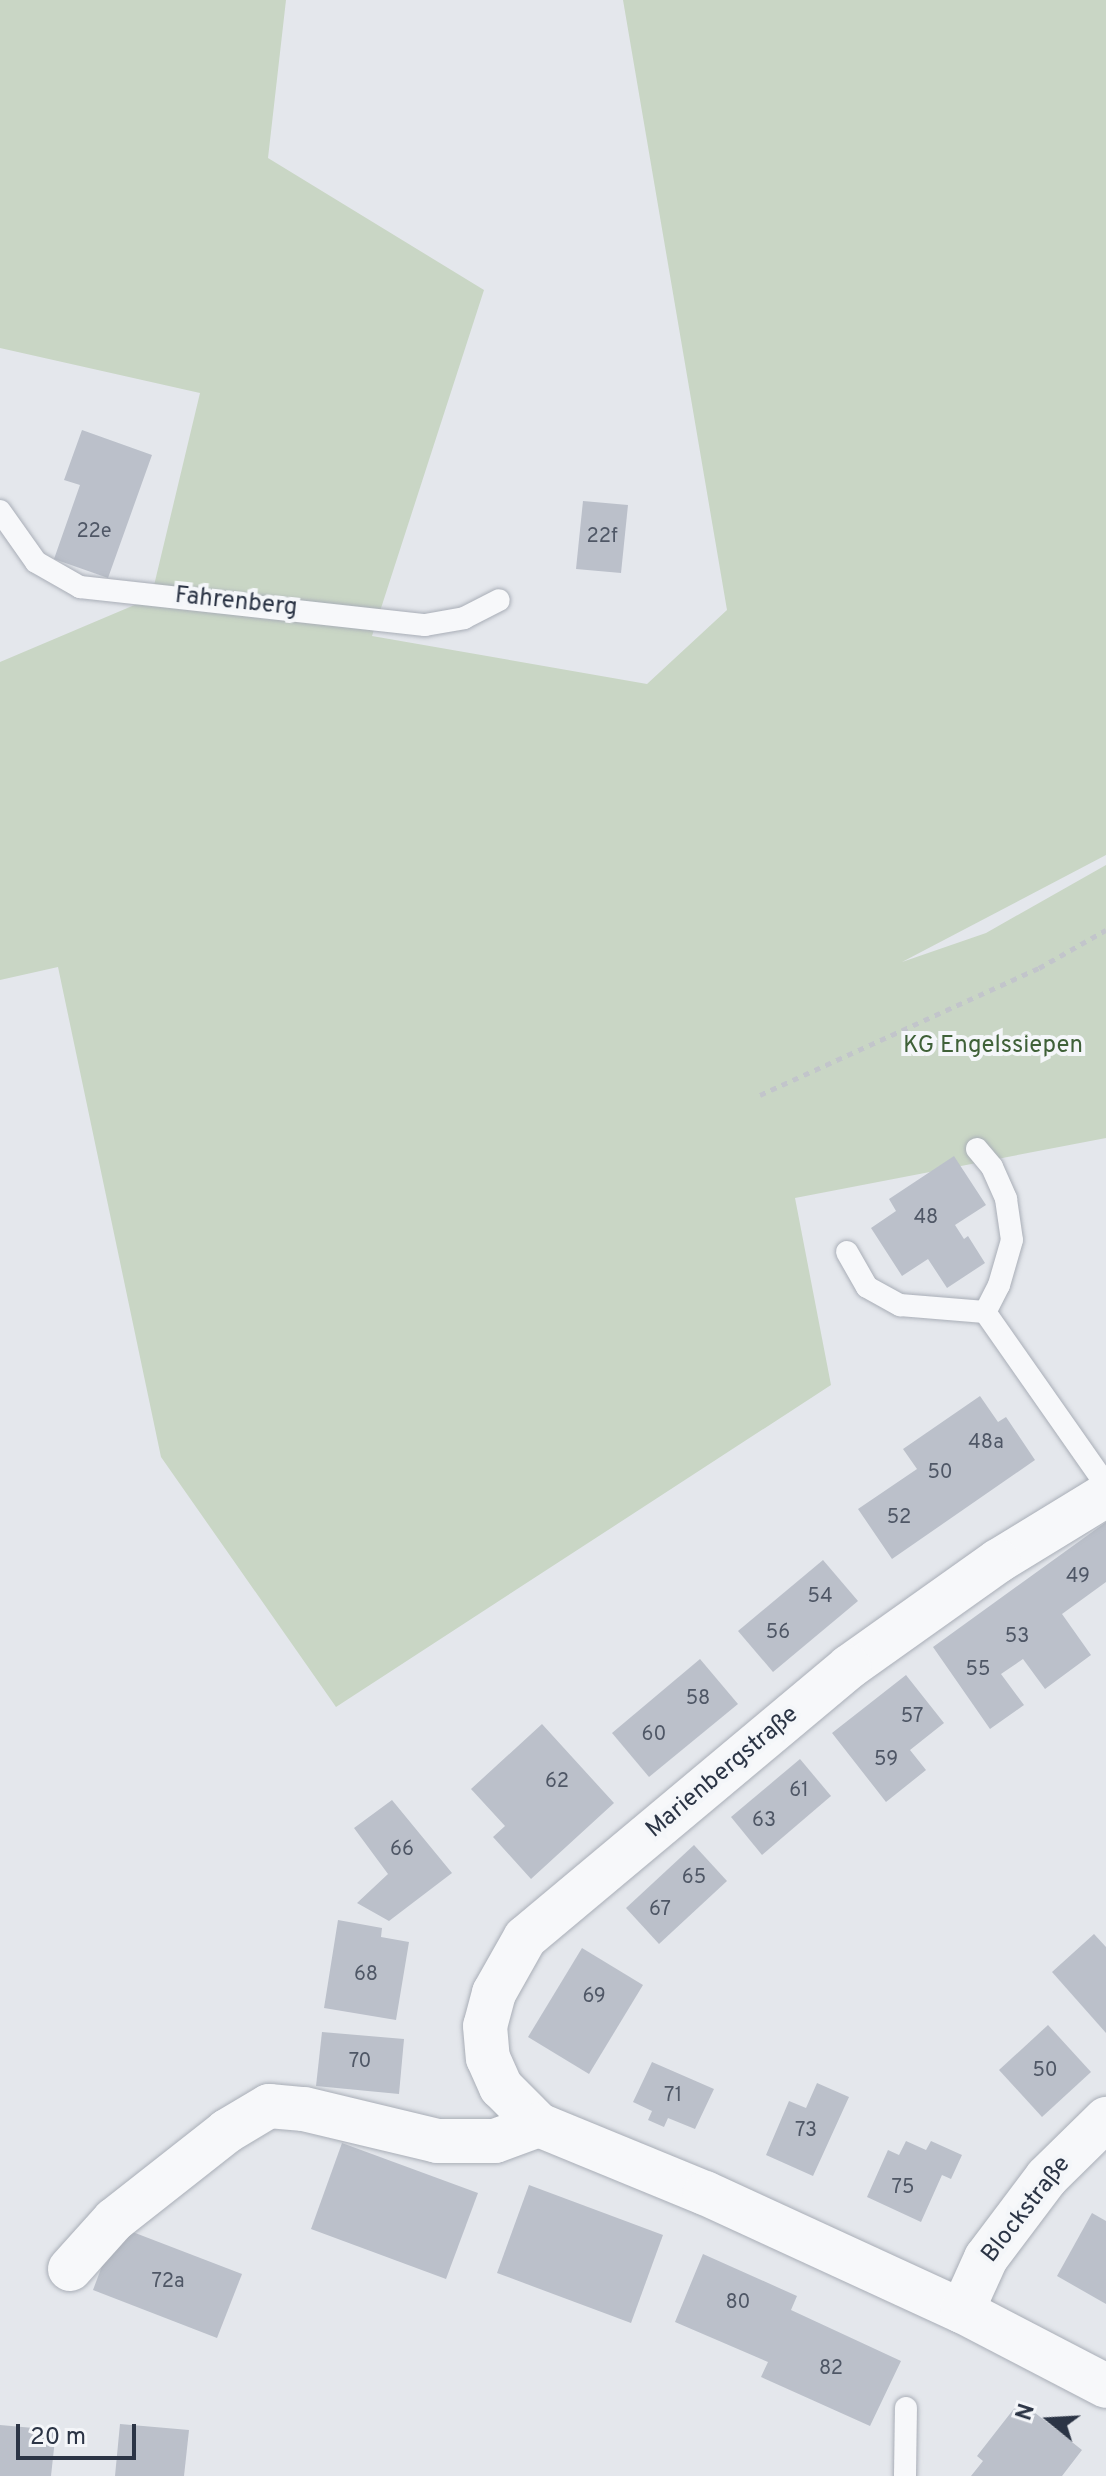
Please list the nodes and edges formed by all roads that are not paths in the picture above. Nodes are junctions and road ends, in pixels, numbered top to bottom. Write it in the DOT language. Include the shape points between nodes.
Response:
graph roads {
  1 [pos="0,511"];
  2 [pos="499,600"];
  3 [pos="977,1149"];
  4 [pos="847,1252"];
  5 [pos="985,1312"];
  6 [pos="1106,1485"];
  7 [pos="1106,1495"];
  8 [pos="1106,2119"];
  9 [pos="539,2125"];
  10 [pos="70,2269"];
  11 [pos="962,2311"];
  12 [pos="1106,2386"];
  13 [pos="906,2408"];
  14 [pos="905,2476"];
  1 -- 2 [label="lane, Fahrenberg" via="36,562 80,587 425,625 464,618"];
  3 -- 5 [label="lane" via="1006,1199 1012,1240"];
  4 -- 5 [label="lane" via="867,1287 900,1305"];
  5 -- 6 [label="lane"];
  7 -- 9 [label="street, Marienbergstraße" via="998,1561 849,1667 525,1938 494,1993 485,2026 488,2058 501,2087"];
  8 -- 11 [label="street, Blockstraße" via="1047,2177 986,2258"];
  9 -- 10 [label="street" via="495,2141 437,2141 294,2107 269,2106 227,2131 114,2220"];
  9 -- 11 [label="street, Marienbergstraße" via="705,2193"];
  11 -- 12 [label="street, Marienbergstraße"];
  13 -- 14 [label="lane"];
}
